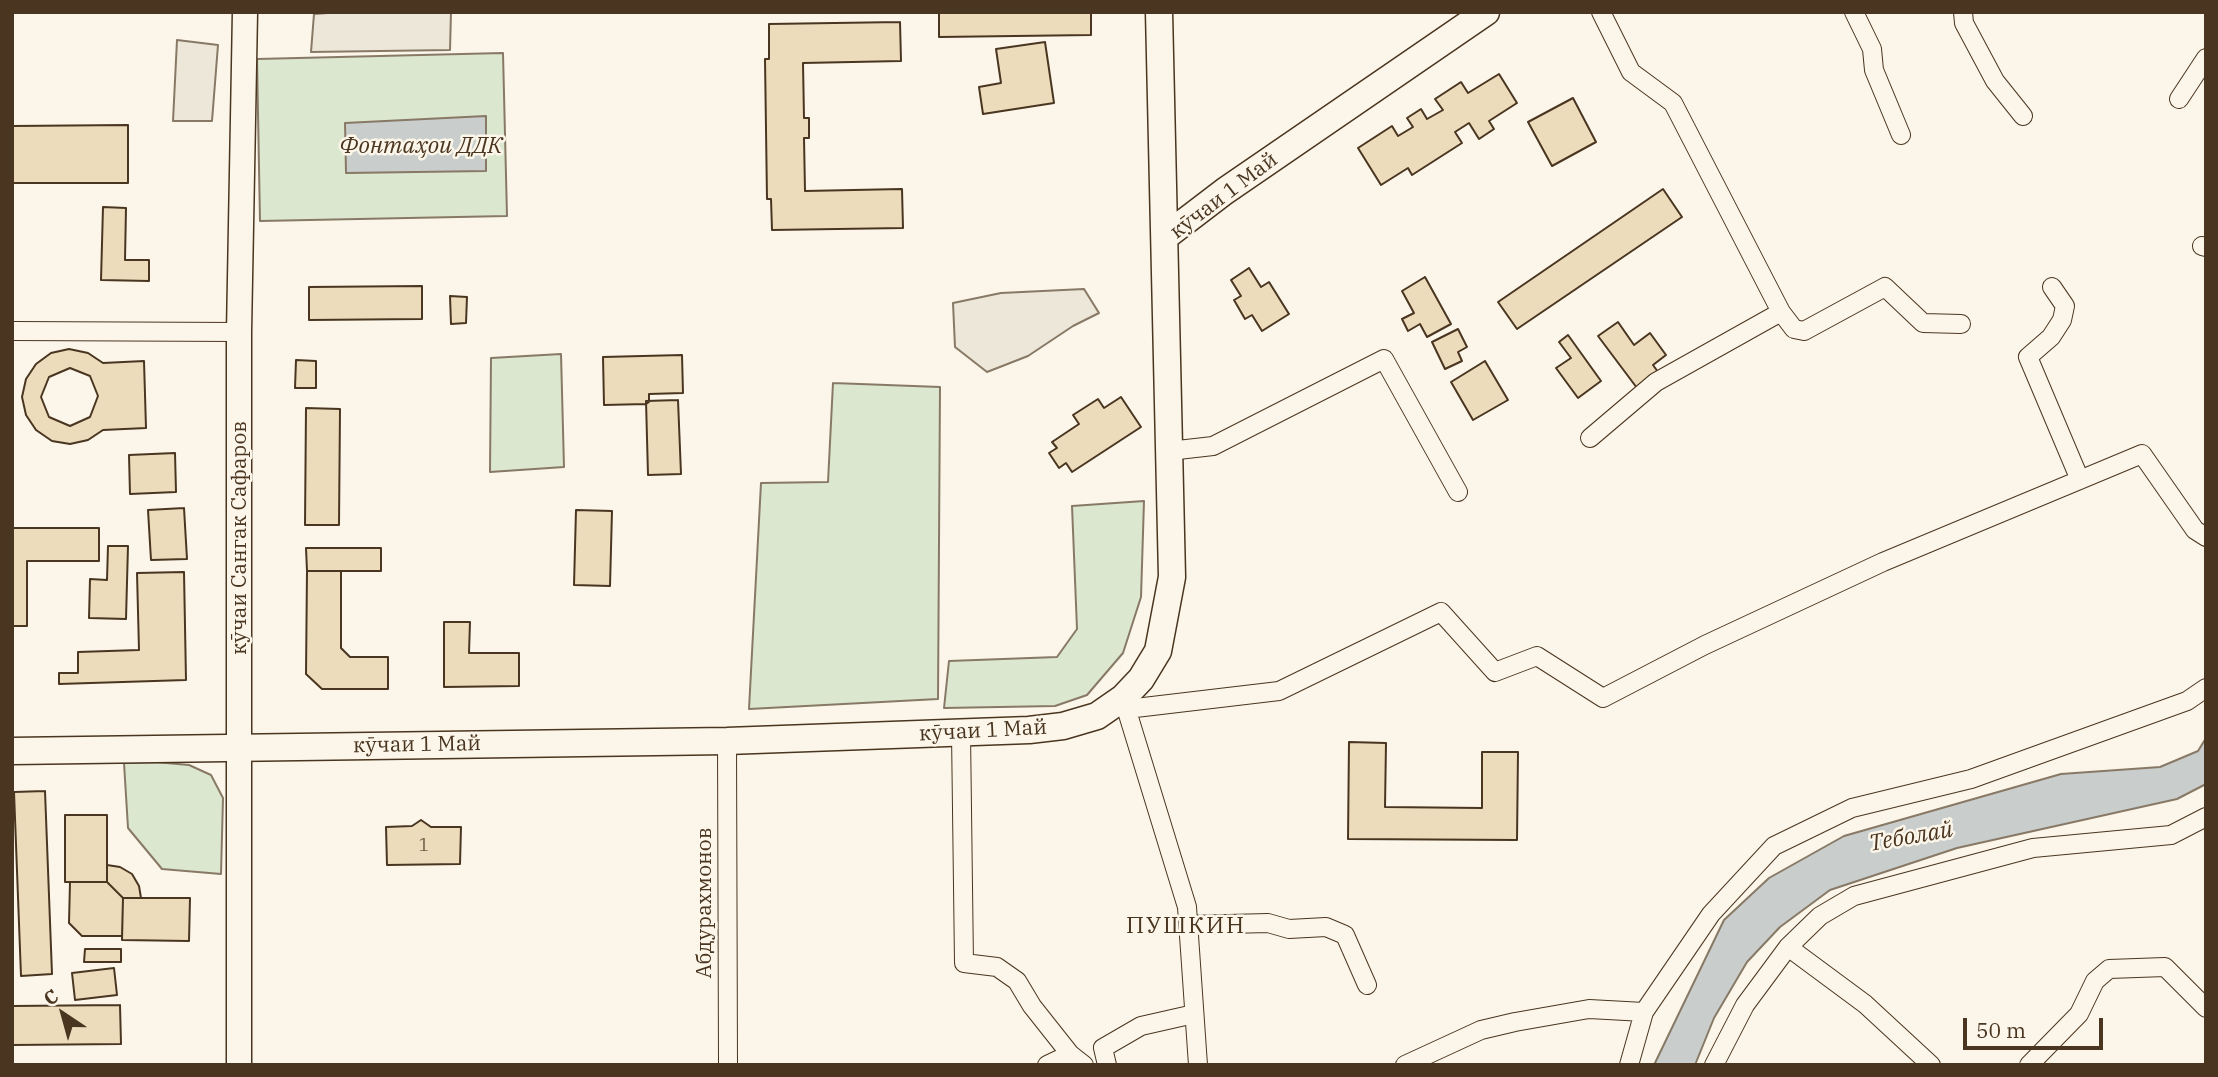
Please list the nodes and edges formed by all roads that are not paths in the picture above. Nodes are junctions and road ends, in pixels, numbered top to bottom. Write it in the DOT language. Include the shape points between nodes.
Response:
graph roads {
  1 [pos="245,12"];
  2 [pos="1160,12"];
  3 [pos="1486,12"];
  4 [pos="1601,12"];
  5 [pos="1854,12"];
  6 [pos="1963,12"];
  7 [pos="2206,58"];
  8 [pos="2179,99"];
  9 [pos="2023,116"];
  10 [pos="1901,135"];
  11 [pos="1166,236"];
  12 [pos="2052,287"];
  13 [pos="1781,312"];
  14 [pos="1961,324"];
  15 [pos="12,331"];
  16 [pos="239,332"];
  17 [pos="1590,438"];
  18 [pos="1170,452"];
  19 [pos="2080,480"];
  20 [pos="1458,492"];
  21 [pos="2206,537"];
  22 [pos="2206,688"];
  23 [pos="1125,703"];
  24 [pos="961,733"];
  25 [pos="727,741"];
  26 [pos="241,747"];
  27 [pos="12,751"];
  28 [pos="2206,817"];
  29 [pos="1189,925"];
  30 [pos="1788,947"];
  31 [pos="1367,985"];
  32 [pos="2206,1008"];
  33 [pos="1644,1012"];
  34 [pos="1194,1014"];
  35 [pos="1077,1060"];
  36 [pos="239,1065"];
  37 [pos="728,1065"];
  38 [pos="1046,1065"];
  39 [pos="1107,1065"];
  40 [pos="1198,1065"];
  41 [pos="1405,1065"];
  42 [pos="1629,1065"];
  43 [pos="1714,1065"];
  44 [pos="1931,1065"];
  45 [pos="2029,1065"];
  1 -- 16 [label="street, кӯчаи Сангак Сафаров"];
  2 -- 11 [label="main road"];
  3 -- 11 [label="main road, кӯчаи 1 Май"];
  4 -- 13 [label="street" via="1631,72 1672,103"];
  5 -- 10 [label="street"];
  6 -- 9 [label="street" via="1964,23 1995,81"];
  7 -- 8 [label="street"];
  11 -- 18 [label="main road, кӯчаи 1 Май"];
  12 -- 19 [label="street" via="2065,306 2062,320 2028,357"];
  13 -- 14 [label="street" via="1794,329 1804,331 1885,287 1923,323"];
  13 -- 17 [label="street" via="1657,382"];
  15 -- 16 [label="street"];
  16 -- 26 [label="street, кӯчаи Сангак Сафаров"];
  18 -- 20 [label="street" via="1213,446 1384,359"];
  18 -- 23 [label="main road, кӯчаи 1 Май" via="1172,577 1167,620 1158,651"];
  19 -- 21 [label="street" via="2142,454 2194,530"];
  19 -- 23 [label="street" via="1883,562 1603,698 1536,656 1495,672 1441,612 1279,691"];
  22 -- 33 [label="street" via="2188,701 1971,779 1852,808 1774,846 1711,914"];
  23 -- 24 [label="main road, кӯчаи 1 Май" via="1063,726"];
  23 -- 29 [label="street" via="1168,839"];
  24 -- 25 [label="main road, кӯчаи 1 Май"];
  24 -- 35 [label="street" via="964,963 997,967 1017,981"];
  25 -- 26 [label="main road, кӯчаи 1 Май"];
  25 -- 37 [label="street, Абдурахмонов"];
  26 -- 27 [label="main road, кӯчаи 1 Май"];
  26 -- 36 [label="street, кӯчаи Сангак Сафаров"];
  28 -- 30 [label="street" via="2171,835 2033,848 1854,896 1820,916"];
  29 -- 31 [label="street" via="1326,927 1345,935"];
  29 -- 34 [label="street"];
  30 -- 43 [label="street" via="1745,1005"];
  30 -- 44 [label="street" via="1865,1004"];
  32 -- 45 [label="street" via="2165,967 2109,969 2095,981 2079,1014"];
  33 -- 41 [label="street" via="1589,1009 1515,1022 1481,1030"];
  33 -- 42 [label="street"];
  34 -- 39 [label="street" via="1141,1026 1103,1048"];
  34 -- 40 [label="street"];
  35 -- 38 [label="street"];
}
